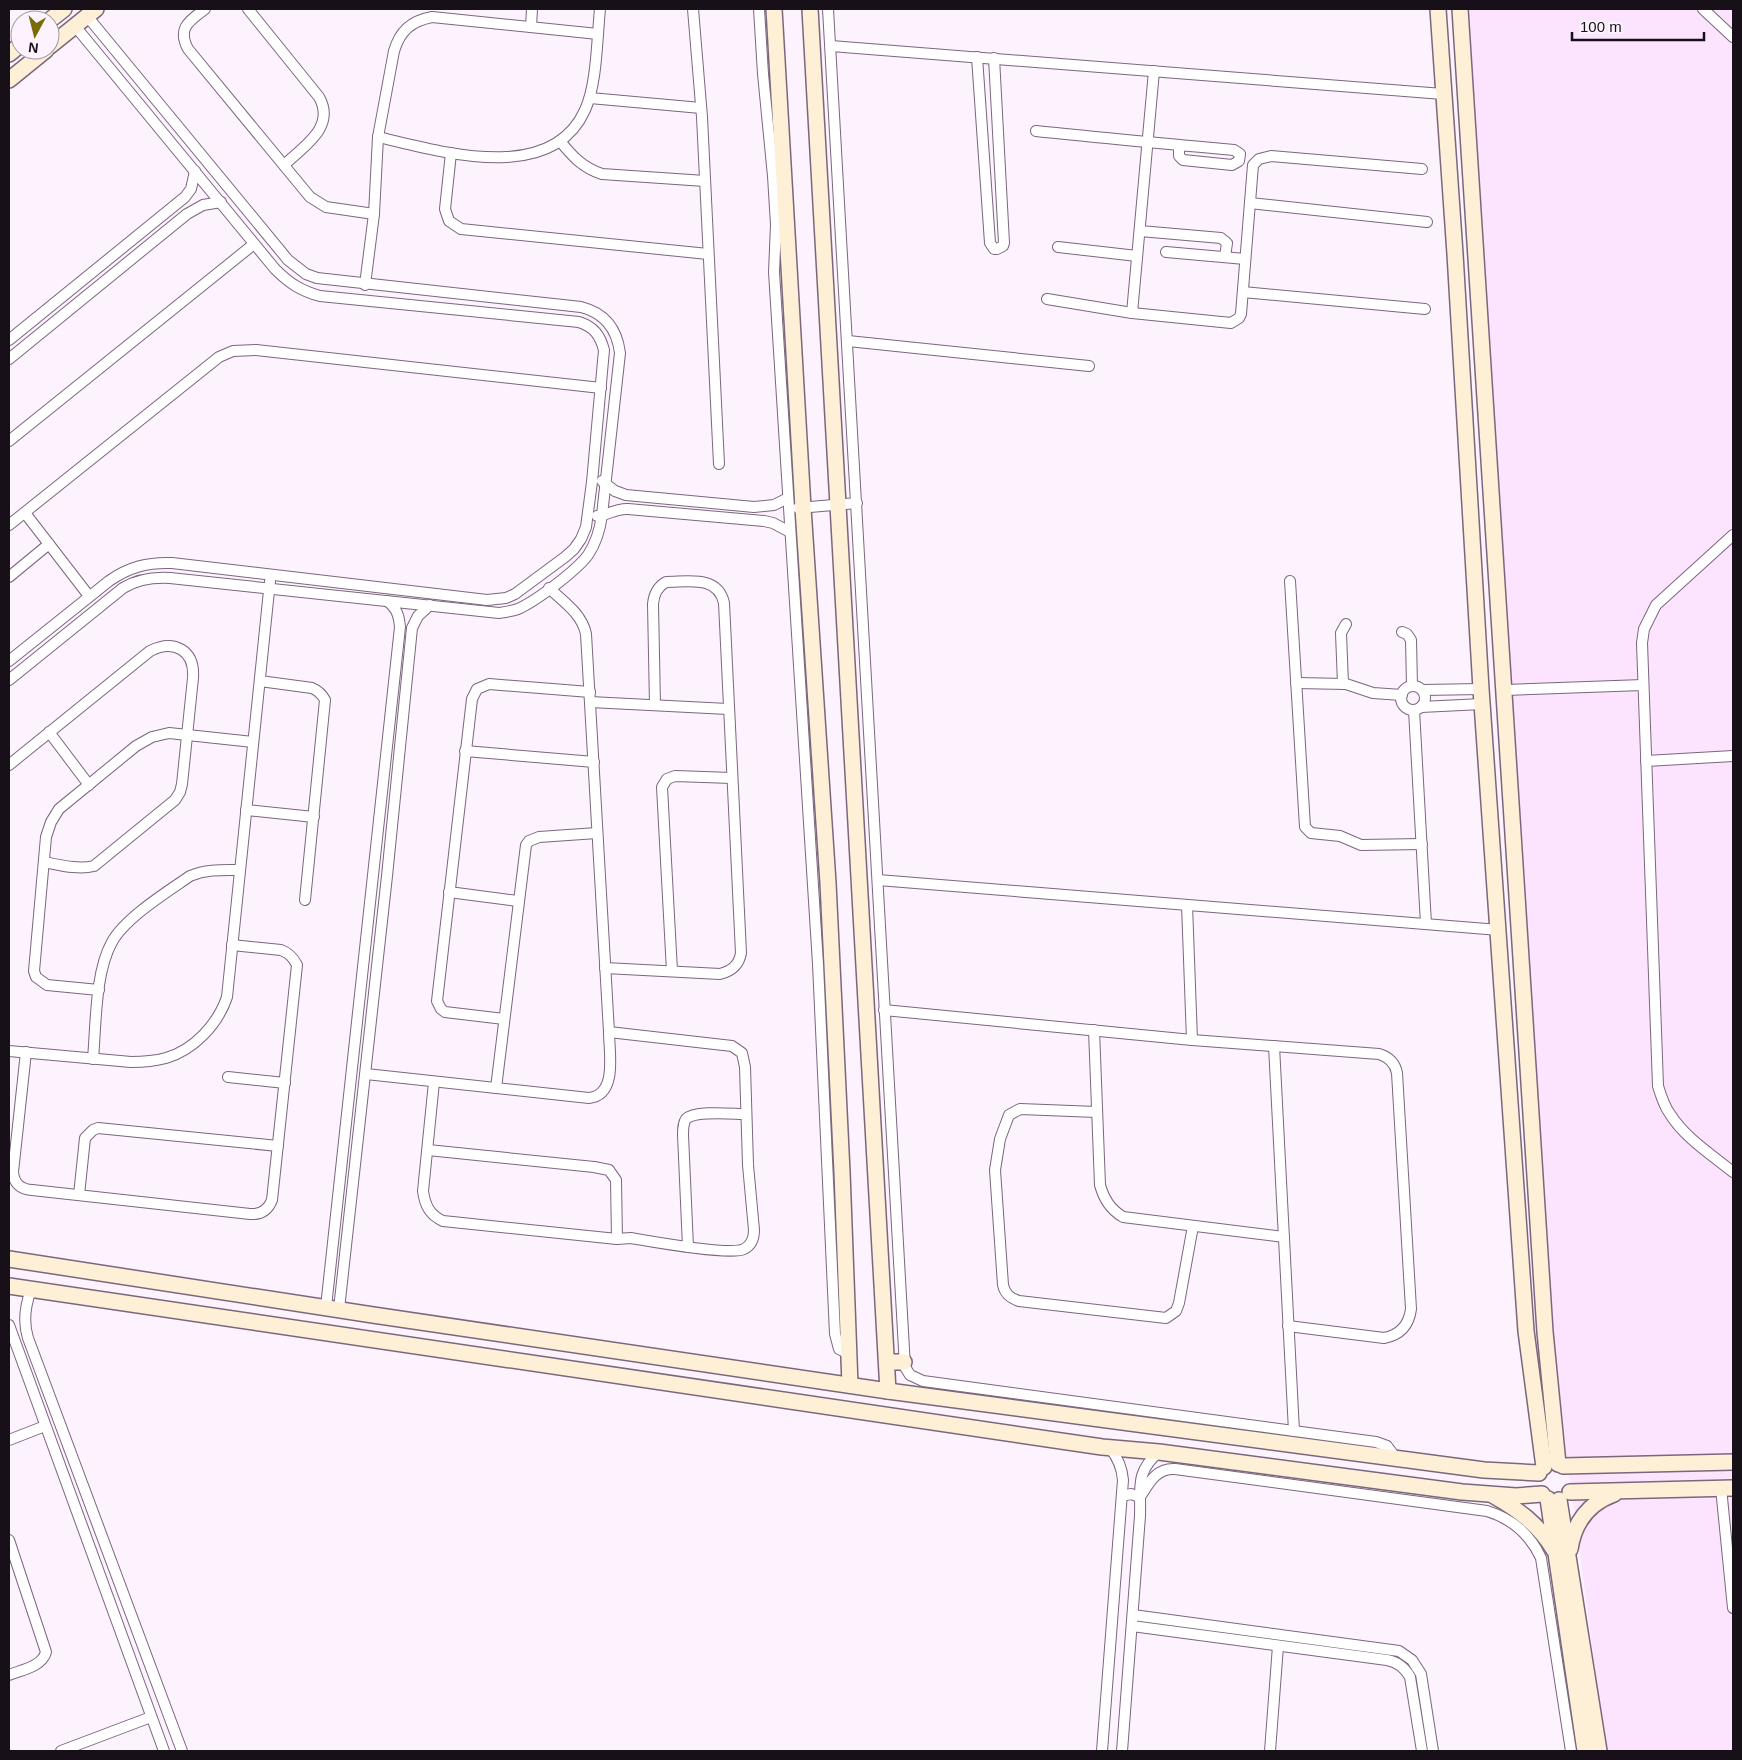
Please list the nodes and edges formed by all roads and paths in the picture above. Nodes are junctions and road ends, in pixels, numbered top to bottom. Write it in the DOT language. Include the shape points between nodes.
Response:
graph roads {
  1 [pos="204,9"];
  2 [pos="248,9"];
  3 [pos="532,9"];
  4 [pos="600,9"];
  5 [pos="694,9"];
  6 [pos="759,9"];
  7 [pos="774,9"];
  8 [pos="810,9"];
  9 [pos="828,9"];
  10 [pos="1438,9"];
  11 [pos="1460,9"];
  12 [pos="1703,9"];
  13 [pos="92,12"];
  14 [pos="75,26"];
  15 [pos="531,27"];
  16 [pos="598,34"];
  17 [pos="1733,37"];
  18 [pos="60,38"];
  19 [pos="831,46"];
  20 [pos="977,57"];
  21 [pos="994,58"];
  22 [pos="34,60"];
  23 [pos="1154,71"];
  24 [pos="9,80"];
  25 [pos="1444,94"];
  26 [pos="590,98"];
  27 [pos="701,108"];
  28 [pos="170,116"];
  29 [pos="158,126"];
  30 [pos="1036,131"];
  31 [pos="378,137"];
  32 [pos="998,137"];
  33 [pos="982,138"];
  34 [pos="560,141"];
  35 [pos="1148,143"];
  36 [pos="1180,145"];
  37 [pos="451,153"];
  38 [pos="284,165"];
  39 [pos="1422,170"];
  40 [pos="195,171"];
  41 [pos="705,181"];
  42 [pos="221,202"];
  43 [pos="1250,203"];
  44 [pos="374,214"];
  45 [pos="1427,222"];
  46 [pos="1140,231"];
  47 [pos="1173,234"];
  48 [pos="254,244"];
  49 [pos="1058,247"];
  50 [pos="708,254"];
  51 [pos="1455,254"];
  52 [pos="1477,254"];
  53 [pos="1138,256"];
  54 [pos="1225,257"];
  55 [pos="1245,259"];
  56 [pos="1478,273"];
  57 [pos="1456,275"];
  58 [pos="365,285"];
  59 [pos="1243,292"];
  60 [pos="492,298"];
  61 [pos="1047,299"];
  62 [pos="1425,309"];
  63 [pos="490,313"];
  64 [pos="1132,313"];
  65 [pos="9,340"];
  66 [pos="848,341"];
  67 [pos="9,359"];
  68 [pos="1089,366"];
  69 [pos="601,388"];
  70 [pos="9,441"];
  71 [pos="719,464"];
  72 [pos="592,482"];
  73 [pos="606,483"];
  74 [pos="788,498"];
  75 [pos="857,504"];
  76 [pos="838,505"];
  77 [pos="795,509"];
  78 [pos="588,510"];
  79 [pos="25,513"];
  80 [pos="602,516"];
  81 [pos="9,525"];
  82 [pos="797,531"];
  83 [pos="1733,535"];
  84 [pos="49,544"];
  85 [pos="270,575"];
  86 [pos="9,577"];
  87 [pos="1290,581"];
  88 [pos="269,588"];
  89 [pos="549,588"];
  90 [pos="89,596"];
  91 [pos="387,601"];
  92 [pos="430,605"];
  93 [pos="1346,624"];
  94 [pos="1402,632"];
  95 [pos="25,648"];
  96 [pos="35,658"];
  97 [pos="9,661"];
  98 [pos="9,680"];
  99 [pos="260,681"];
  100 [pos="1296,683"];
  101 [pos="1343,684"];
  102 [pos="1643,685"];
  103 [pos="1412,686"];
  104 [pos="1423,690"];
  105 [pos="1505,690"];
  106 [pos="1402,696"];
  107 [pos="1482,696"];
  108 [pos="590,697"];
  109 [pos="655,705"];
  110 [pos="728,709"];
  111 [pos="1418,709"];
  112 [pos="49,732"];
  113 [pos="187,735"];
  114 [pos="253,742"];
  115 [pos="465,751"];
  116 [pos="1733,756"];
  117 [pos="1646,761"];
  118 [pos="594,762"];
  119 [pos="9,765"];
  120 [pos="732,778"];
  121 [pos="89,785"];
  122 [pos="246,810"];
  123 [pos="314,817"];
  124 [pos="597,833"];
  125 [pos="1422,844"];
  126 [pos="44,862"];
  127 [pos="240,870"];
  128 [pos="878,880"];
  129 [pos="449,892"];
  130 [pos="305,900"];
  131 [pos="518,901"];
  132 [pos="1187,905"];
  133 [pos="1426,924"];
  134 [pos="1499,930"];
  135 [pos="232,944"];
  136 [pos="605,968"];
  137 [pos="672,971"];
  138 [pos="100,990"];
  139 [pos="884,1010"];
  140 [pos="504,1020"];
  141 [pos="1094,1030"];
  142 [pos="609,1032"];
  143 [pos="1192,1040"];
  144 [pos="1274,1046"];
  145 [pos="9,1051"];
  146 [pos="26,1052"];
  147 [pos="93,1059"];
  148 [pos="366,1074"];
  149 [pos="228,1077"];
  150 [pos="434,1082"];
  151 [pos="285,1083"];
  152 [pos="496,1088"];
  153 [pos="1097,1112"];
  154 [pos="746,1114"];
  155 [pos="278,1146"];
  156 [pos="428,1150"];
  157 [pos="1733,1172"];
  158 [pos="79,1195"];
  159 [pos="1193,1226"];
  160 [pos="1284,1237"];
  161 [pos="616,1239"];
  162 [pos="688,1247"];
  163 [pos="9,1259"];
  164 [pos="9,1286"];
  165 [pos="31,1290"];
  166 [pos="332,1308"];
  167 [pos="9,1325"];
  168 [pos="1288,1326"];
  169 [pos="1526,1332"];
  170 [pos="1545,1332"];
  171 [pos="653,1356"];
  172 [pos="689,1361"];
  173 [pos="887,1362"];
  174 [pos="904,1362"];
  175 [pos="648,1382"];
  176 [pos="850,1385"];
  177 [pos="686,1387"];
  178 [pos="48,1390"];
  179 [pos="888,1391"];
  180 [pos="34,1396"];
  181 [pos="45,1426"];
  182 [pos="1294,1431"];
  183 [pos="9,1440"];
  184 [pos="1110,1448"];
  185 [pos="1159,1452"];
  186 [pos="1396,1458"];
  187 [pos="1733,1462"];
  188 [pos="1551,1468"];
  189 [pos="1484,1470"];
  190 [pos="1727,1488"];
  191 [pos="1462,1492"];
  192 [pos="1618,1492"];
  193 [pos="1490,1494"];
  194 [pos="1122,1496"];
  195 [pos="1555,1496"];
  196 [pos="1140,1497"];
  197 [pos="9,1540"];
  198 [pos="1562,1557"];
  199 [pos="1733,1608"];
  200 [pos="1132,1615"];
  201 [pos="1132,1626"];
  202 [pos="1574,1629"];
  203 [pos="1278,1646"];
  204 [pos="9,1675"];
  205 [pos="151,1717"];
  206 [pos="61,1751"];
  207 [pos="164,1751"];
  208 [pos="182,1751"];
  209 [pos="1102,1751"];
  210 [pos="1122,1751"];
  211 [pos="1270,1751"];
  212 [pos="1422,1751"];
  213 [pos="1432,1751"];
  214 [pos="1571,1751"];
  215 [pos="1585,1751"];
  216 [pos="1599,1751"];
  1 -- 38 [label="street" via="186,26 184,42"];
  2 -- 38 [label="street" via="324,105 325,114 319,131"];
  3 -- 15 [label="street"];
  4 -- 16 [label="street"];
  5 -- 27 [label="street"];
  6 -- 74 [label="street" via="776,225 774,272"];
  7 -- 77 [label="street"];
  8 -- 76 [label="street"];
  9 -- 19 [label="street"];
  10 -- 25 [label="street"];
  11 -- 52 [label="street"];
  12 -- 17 [label="street"];
  13 -- 14 [label="street"];
  13 -- 28 [label="street"];
  14 -- 18 [label="street"];
  14 -- 29 [label="street"];
  15 -- 16 [label="street"];
  15 -- 31 [label="street" via="432,17 411,24 397,41"];
  16 -- 26 [label="street"];
  19 -- 20 [label="street"];
  19 -- 66 [label="street"];
  20 -- 21 [label="street"];
  20 -- 33 [label="street"];
  21 -- 23 [label="street"];
  21 -- 32 [label="street"];
  22 -- 24 [label="street"];
  23 -- 25 [label="street"];
  23 -- 35 [label="street"];
  25 -- 51 [label="street"];
  26 -- 27 [label="street"];
  26 -- 34 [label="street" via="578,122"];
  27 -- 41 [label="street"];
  28 -- 29 [label="street"];
  28 -- 58 [label="street" via="296,268 317,278"];
  29 -- 40 [label="street"];
  30 -- 35 [label="street"];
  31 -- 37 [label="street"];
  31 -- 44 [label="street"];
  32 -- 33 [label="street"];
  32 -- 33 [label="street" via="1004,242 997,249 990,244"];
  34 -- 37 [label="street" via="518,157"];
  34 -- 41 [label="street" via="574,159 602,174"];
  35 -- 36 [label="street"];
  35 -- 46 [label="street"];
  36 -- 36 [label="street" via="1234,150 1240,154 1239,161 1232,165 1183,160 1179,156"];
  37 -- 50 [label="street" via="445,208 450,222 461,229"];
  38 -- 44 [label="street" via="317,203"];
  39 -- 43 [label="street" via="1265,157 1253,165"];
  40 -- 42 [label="street"];
  40 -- 65 [label="street" via="191,189 185,196"];
  41 -- 50 [label="street"];
  42 -- 48 [label="street"];
  42 -- 67 [label="street" via="203,205 187,214"];
  43 -- 45 [label="street"];
  43 -- 55 [label="street"];
  44 -- 58 [label="street"];
  46 -- 47 [label="street"];
  46 -- 53 [label="street"];
  47 -- 54 [label="street" via="1221,238 1226,243"];
  47 -- 54 [label="street" via="1169,252"];
  48 -- 63 [label="street" via="284,278 306,292"];
  48 -- 70 [label="street"];
  49 -- 53 [label="street"];
  50 -- 71 [label="street"];
  51 -- 52 [label="street" via="1463,257"];
  51 -- 57 [label="street"];
  52 -- 56 [label="street"];
  53 -- 64 [label="street"];
  54 -- 55 [label="street"];
  55 -- 59 [label="street"];
  56 -- 57 [label="street" via="1469,270"];
  56 -- 105 [label="street"];
  57 -- 107 [label="street"];
  58 -- 60 [label="street"];
  59 -- 62 [label="street"];
  59 -- 64 [label="street" via="1241,314 1231,323"];
  60 -- 63 [label="street"];
  60 -- 73 [label="street" via="589,309 607,320 614,330 620,353"];
  61 -- 64 [label="street"];
  63 -- 69 [label="street" via="579,322 588,326 596,332 604,350"];
  66 -- 68 [label="street"];
  66 -- 75 [label="street"];
  69 -- 72 [label="street"];
  69 -- 79 [label="street" via="256,350 233,351 219,357"];
  72 -- 73 [label="street"];
  72 -- 78 [label="street"];
  73 -- 74 [label="street" via="615,491 626,494 754,507 774,505"];
  73 -- 80 [label="street"];
  74 -- 77 [label="street"];
  75 -- 76 [label="street"];
  75 -- 128 [label="street"];
  76 -- 77 [label="street"];
  76 -- 173 [label="street"];
  77 -- 82 [label="street"];
  78 -- 80 [label="street"];
  78 -- 85 [label="street" via="586,527 574,549 506,598 487,600"];
  79 -- 81 [label="street"];
  79 -- 84 [label="street"];
  80 -- 82 [label="street" via="628,509 764,521"];
  80 -- 89 [label="street" via="588,555"];
  82 -- 176 [label="street" via="828,883"];
  83 -- 102 [label="street" via="1656,605 1644,630"];
  84 -- 86 [label="street"];
  84 -- 90 [label="street"];
  85 -- 88 [label="street"];
  85 -- 90 [label="street" via="172,563 145,564 121,572"];
  87 -- 100 [label="street"];
  88 -- 91 [label="street"];
  88 -- 96 [label="street" via="158,577 139,580 123,588"];
  88 -- 99 [label="street"];
  89 -- 92 [label="street" via="525,605 507,612"];
  89 -- 108 [label="street" via="578,615 585,627"];
  90 -- 95 [label="street"];
  91 -- 92 [label="street"];
  91 -- 166 [label="street" via="397,612 400,627"];
  92 -- 148 [label="street" via="418,616 412,628"];
  93 -- 101 [label="street" via="1341,633"];
  94 -- 103 [label="street" via="1411,640"];
  95 -- 96 [label="street"];
  95 -- 97 [label="street"];
  96 -- 98 [label="street"];
  99 -- 114 [label="street"];
  99 -- 123 [label="street" via="312,688 326,700"];
  100 -- 101 [label="street"];
  100 -- 125 [label="street" via="1304,824 1307,829 1311,833 1340,836 1361,845"];
  101 -- 106 [label="street" via="1373,693"];
  102 -- 105 [label="street"];
  102 -- 117 [label="street"];
  103 -- 104 [label="street"];
  103 -- 106 [label="street"];
  104 -- 107 [label="street"];
  104 -- 111 [label="street" via="1425,701"];
  105 -- 170 [label="street"];
  106 -- 111 [label="street" via="1404,706"];
  107 -- 111 [label="street"];
  107 -- 134 [label="street"];
  108 -- 109 [label="street"];
  108 -- 115 [label="street" via="495,684 483,686 477,689 472,699"];
  108 -- 118 [label="street"];
  109 -- 110 [label="street"];
  109 -- 110 [label="street" via="653,604 656,591 666,582 708,582 719,591 724,604"];
  110 -- 120 [label="street"];
  111 -- 125 [label="street"];
  112 -- 113 [label="street" via="150,652 174,646 188,655 193,664"];
  112 -- 119 [label="street"];
  112 -- 121 [label="street"];
  113 -- 114 [label="street"];
  113 -- 121 [label="street" via="160,734 144,740"];
  113 -- 126 [label="street" via="180,792 169,806 94,866 86,868"];
  114 -- 122 [label="street"];
  115 -- 118 [label="street"];
  115 -- 129 [label="street"];
  116 -- 117 [label="street"];
  117 -- 157 [label="street" via="1658,1086 1669,1114 1679,1127"];
  118 -- 124 [label="street"];
  120 -- 137 [label="street" via="740,959 725,973"];
  120 -- 137 [label="street" via="675,776 666,779 662,787"];
  121 -- 126 [label="street" via="54,816 48,830"];
  122 -- 123 [label="street"];
  122 -- 127 [label="street"];
  123 -- 130 [label="street"];
  124 -- 131 [label="street" via="539,837 529,841 524,851"];
  124 -- 136 [label="street"];
  125 -- 133 [label="street"];
  126 -- 138 [label="street" via="33,964 36,977 46,985"];
  127 -- 135 [label="street"];
  127 -- 138 [label="street" via="201,871 131,920 121,929 105,956"];
  128 -- 132 [label="street"];
  128 -- 139 [label="street"];
  129 -- 131 [label="street"];
  129 -- 140 [label="street" via="439,1005 445,1012"];
  131 -- 140 [label="street"];
  132 -- 133 [label="street"];
  132 -- 143 [label="street"];
  133 -- 134 [label="street"];
  134 -- 169 [label="street"];
  135 -- 147 [label="street" via="224,1007 196,1042 167,1058 148,1062"];
  135 -- 151 [label="street" via="281,950 294,958"];
  136 -- 137 [label="street"];
  136 -- 142 [label="street"];
  138 -- 147 [label="street"];
  139 -- 141 [label="street"];
  139 -- 174 [label="street"];
  140 -- 152 [label="street"];
  141 -- 143 [label="street"];
  141 -- 153 [label="street"];
  142 -- 152 [label="street" via="610,1077 605,1090 594,1098"];
  142 -- 154 [label="street" via="738,1049 744,1059"];
  143 -- 144 [label="street"];
  144 -- 160 [label="street"];
  144 -- 168 [label="street" via="1379,1054 1394,1065 1411,1309 1403,1329 1384,1338"];
  145 -- 146 [label="street"];
  146 -- 147 [label="street"];
  146 -- 158 [label="street" via="14,1178 26,1190"];
  148 -- 150 [label="street"];
  148 -- 166 [label="street"];
  149 -- 151 [label="street"];
  150 -- 152 [label="street"];
  150 -- 156 [label="street"];
  151 -- 155 [label="street"];
  153 -- 159 [label="street" via="1100,1185 1108,1205 1123,1217"];
  153 -- 159 [label="street" via="1020,1109 1009,1115 1000,1139 995,1170 1003,1285 1011,1298 1162,1318 1170,1316 1179,1303"];
  154 -- 162 [label="street" via="698,1114 687,1118 684,1123"];
  154 -- 162 [label="street" via="754,1238 750,1246 734,1252"];
  155 -- 158 [label="street" via="98,1128 85,1138"];
  155 -- 158 [label="street" via="272,1200 264,1212 257,1214"];
  156 -- 161 [label="street" via="608,1170 617,1186"];
  156 -- 161 [label="street" via="424,1201 429,1211 443,1221"];
  159 -- 160 [label="street"];
  160 -- 168 [label="street"];
  161 -- 162 [label="street" via="631,1238"];
  163 -- 166 [label="street"];
  164 -- 165 [label="street"];
  165 -- 175 [label="street"];
  165 -- 178 [label="street" via="26,1330"];
  166 -- 171 [label="street"];
  167 -- 180 [label="street"];
  168 -- 182 [label="street"];
  169 -- 170 [label="street"];
  169 -- 188 [label="street"];
  170 -- 188 [label="street"];
  171 -- 172 [label="street"];
  171 -- 175 [label="street" via="657,1370"];
  172 -- 176 [label="street"];
  172 -- 177 [label="street" via="683,1374"];
  173 -- 174 [label="street"];
  173 -- 179 [label="street"];
  174 -- 182 [label="street" via="910,1375 923,1381"];
  175 -- 177 [label="street"];
  176 -- 179 [label="street"];
  177 -- 184 [label="street"];
  178 -- 180 [label="street"];
  178 -- 208 [label="street"];
  179 -- 186 [label="street"];
  180 -- 181 [label="street"];
  181 -- 183 [label="street"];
  181 -- 205 [label="street"];
  182 -- 186 [label="street" via="1376,1442 1387,1446"];
  184 -- 185 [label="street"];
  184 -- 194 [label="street" via="1122,1468"];
  185 -- 191 [label="street"];
  185 -- 196 [label="street" via="1142,1472"];
  186 -- 189 [label="street"];
  187 -- 188 [label="street"];
  188 -- 189 [label="street"];
  188 -- 195 [label="street" via="1537,1484"];
  188 -- 195 [label="street" via="1569,1470 1573,1485"];
  189 -- 191 [label="street" via="1488,1479 1485,1485"];
  190 -- 192 [label="street"];
  190 -- 199 [label="street"];
  191 -- 193 [label="street"];
  192 -- 195 [label="street"];
  192 -- 198 [label="street" via="1595,1504 1578,1523"];
  193 -- 195 [label="street"];
  193 -- 198 [label="street" via="1533,1523"];
  194 -- 196 [label="street"];
  194 -- 209 [label="street"];
  195 -- 198 [label="street"];
  196 -- 200 [label="street"];
  196 -- 214 [label="street" via="1157,1474 1175,1469 1487,1511 1507,1518 1531,1540 1543,1564"];
  197 -- 204 [label="street" via="46,1652 38,1664"];
  198 -- 202 [label="street"];
  200 -- 201 [label="street"];
  200 -- 213 [label="street" via="1399,1651 1412,1660 1421,1674"];
  201 -- 203 [label="street"];
  201 -- 210 [label="street"];
  202 -- 215 [label="street"];
  202 -- 216 [label="street"];
  203 -- 211 [label="street"];
  203 -- 212 [label="street" via="1387,1660 1401,1666 1412,1684"];
  205 -- 206 [label="street"];
  205 -- 207 [label="street"];
}
